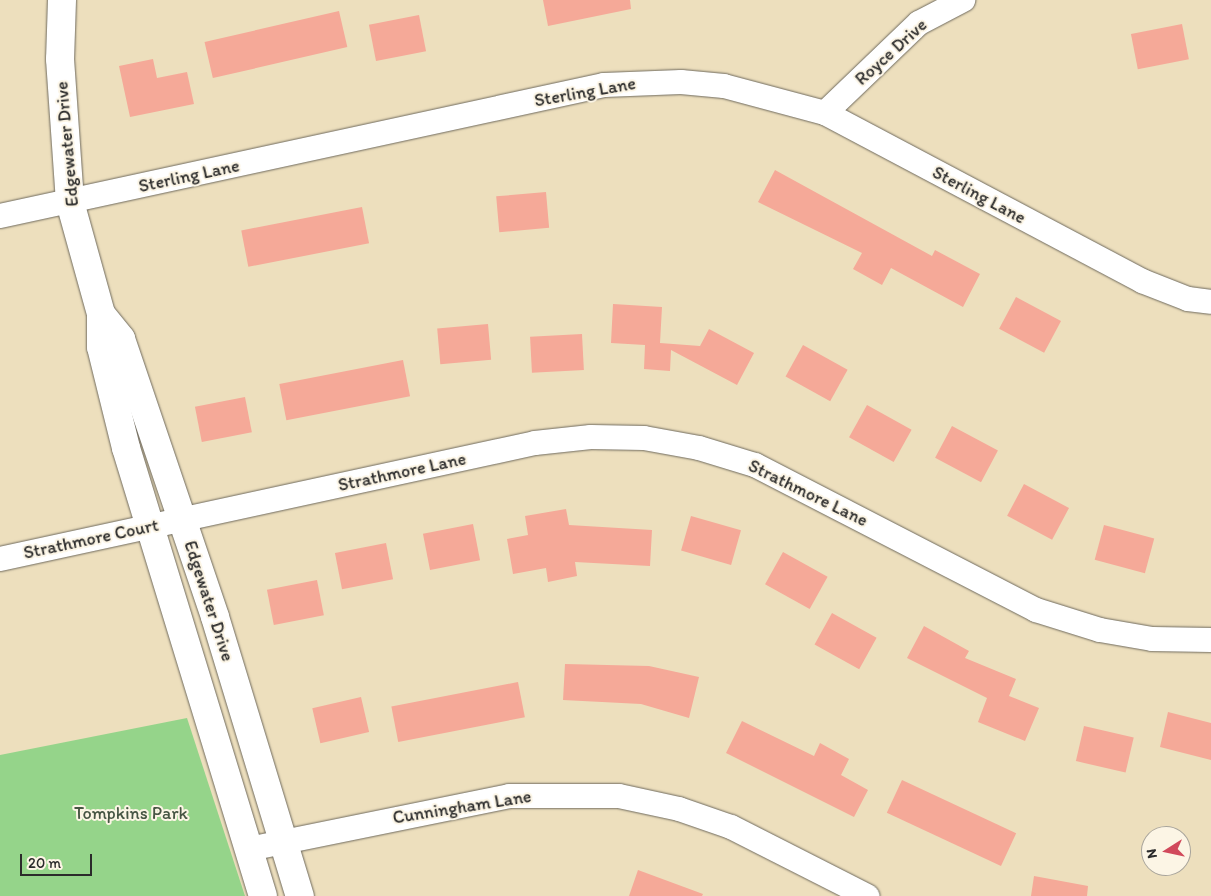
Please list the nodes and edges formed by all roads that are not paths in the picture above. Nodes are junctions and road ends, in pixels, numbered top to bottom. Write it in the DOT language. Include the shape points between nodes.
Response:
graph roads {
  1 [pos="62,0"];
  2 [pos="963,0"];
  3 [pos="825,113"];
  4 [pos="70,202"];
  5 [pos="0,216"];
  6 [pos="1211,302"];
  7 [pos="101,314"];
  8 [pos="182,519"];
  9 [pos="150,526"];
  10 [pos="0,559"];
  11 [pos="1211,640"];
  12 [pos="281,841"];
  13 [pos="249,849"];
  14 [pos="263,896"];
  15 [pos="300,896"];
  16 [pos="867,896"];
  1 -- 4 [label="street, Edgewater Drive" via="60,59"];
  2 -- 3 [label="street, Royce Drive" via="919,23"];
  3 -- 4 [label="street, Sterling Lane" via="724,86 681,82 604,85"];
  3 -- 6 [label="street, Sterling Lane" via="1142,281 1188,299"];
  4 -- 5 [label="street, Sterling Lane"];
  4 -- 7 [label="street, Edgewater Drive"];
  7 -- 8 [label="street, Edgewater Drive" via="121,339"];
  7 -- 9 [label="street, Edgewater Drive" via="101,347"];
  8 -- 9 [label="street, Strathmore Court"];
  8 -- 11 [label="street, Strathmore Lane" via="535,443 591,437 644,438 699,448 762,468 1036,610 1100,630 1152,639"];
  8 -- 12 [label="street, Edgewater Drive"];
  9 -- 10 [label="street, Strathmore Court"];
  9 -- 13 [label="street, Edgewater Drive"];
  12 -- 13 [label="street, Cunningham Lane"];
  12 -- 15 [label="street, Edgewater Drive"];
  12 -- 16 [label="street, Cunningham Lane" via="509,796 619,796 679,809 731,827"];
  13 -- 14 [label="street, Edgewater Drive"];
}
